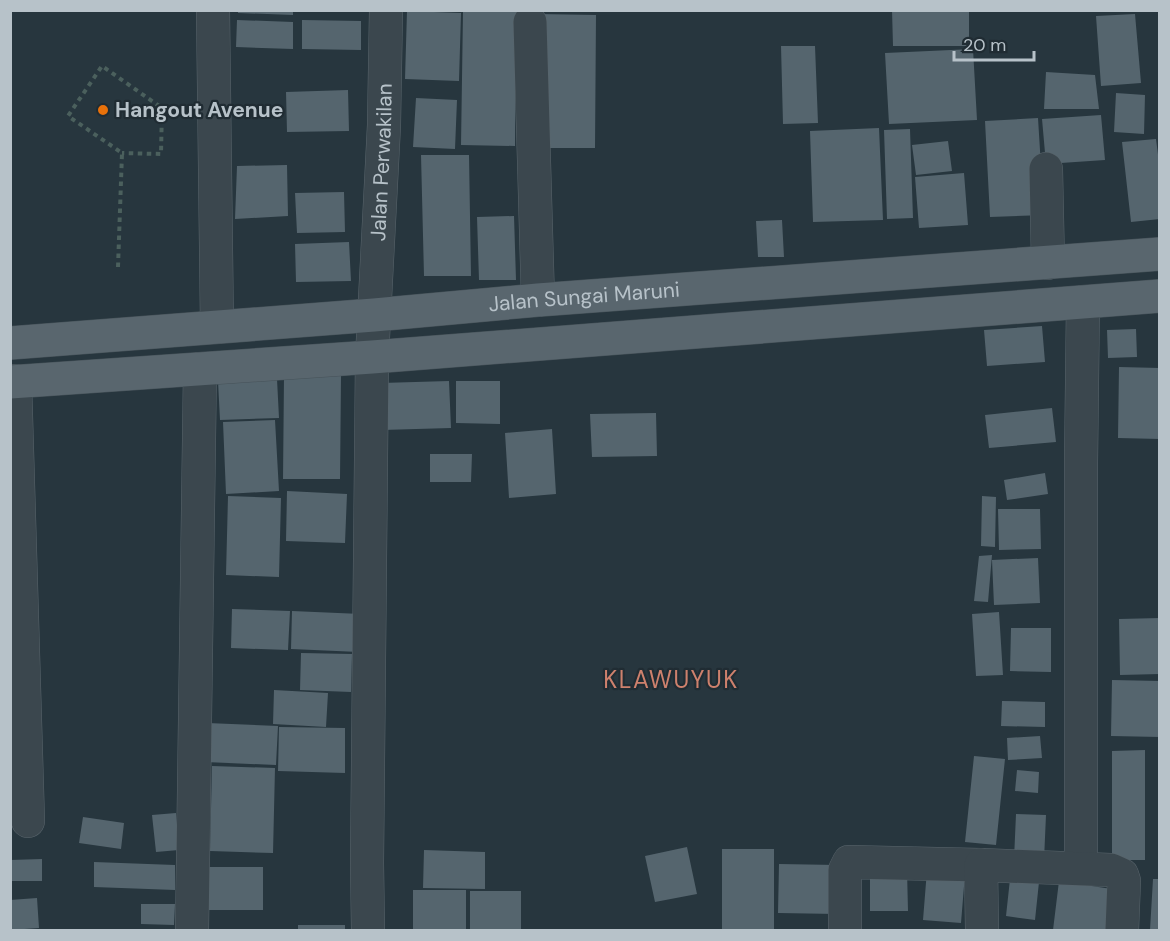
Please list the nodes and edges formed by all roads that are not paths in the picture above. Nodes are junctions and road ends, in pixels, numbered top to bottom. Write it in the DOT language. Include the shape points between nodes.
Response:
graph roads {
  1 [pos="213,10"];
  2 [pos="386,10"];
  3 [pos="530,22"];
  4 [pos="1046,170"];
  5 [pos="1160,254"];
  6 [pos="1048,263"];
  7 [pos="1160,296"];
  8 [pos="538,300"];
  9 [pos="1083,302"];
  10 [pos="374,315"];
  11 [pos="217,327"];
  12 [pos="10,343"];
  13 [pos="372,357"];
  14 [pos="200,369"];
  15 [pos="13,382"];
  16 [pos="28,821"];
  17 [pos="981,865"];
  18 [pos="1081,867"];
  19 [pos="192,930"];
  20 [pos="368,930"];
  21 [pos="845,930"];
  22 [pos="982,930"];
  23 [pos="1122,930"];
  1 -- 11 [label="street"];
  2 -- 10 [label="street, Jalan Perwakilan"];
  3 -- 8 [label="street"];
  4 -- 6 [label="street"];
  5 -- 6 [label="main road, Jalan Sungai Maruni"];
  6 -- 8 [label="main road, Jalan Sungai Maruni"];
  7 -- 9 [label="main road, Jalan Sungai Maruni"];
  8 -- 10 [label="main road, Jalan Sungai Maruni"];
  9 -- 13 [label="main road, Jalan Sungai Maruni"];
  9 -- 18 [label="street"];
  10 -- 11 [label="main road, Jalan Sungai Maruni"];
  10 -- 13 [label="street, Jalan Perwakilan"];
  11 -- 12 [label="main road, Jalan Sungai Maruni"];
  13 -- 14 [label="main road, Jalan Sungai Maruni"];
  13 -- 20 [label="street, Jalan Perwakilan"];
  14 -- 15 [label="main road, Jalan Sungai Maruni"];
  14 -- 19 [label="street"];
  15 -- 16 [label="street"];
  17 -- 18 [label="street"];
  17 -- 21 [label="street" via="849,862 845,870"];
  17 -- 22 [label="street"];
  18 -- 23 [label="street" via="1122,875"];
}
